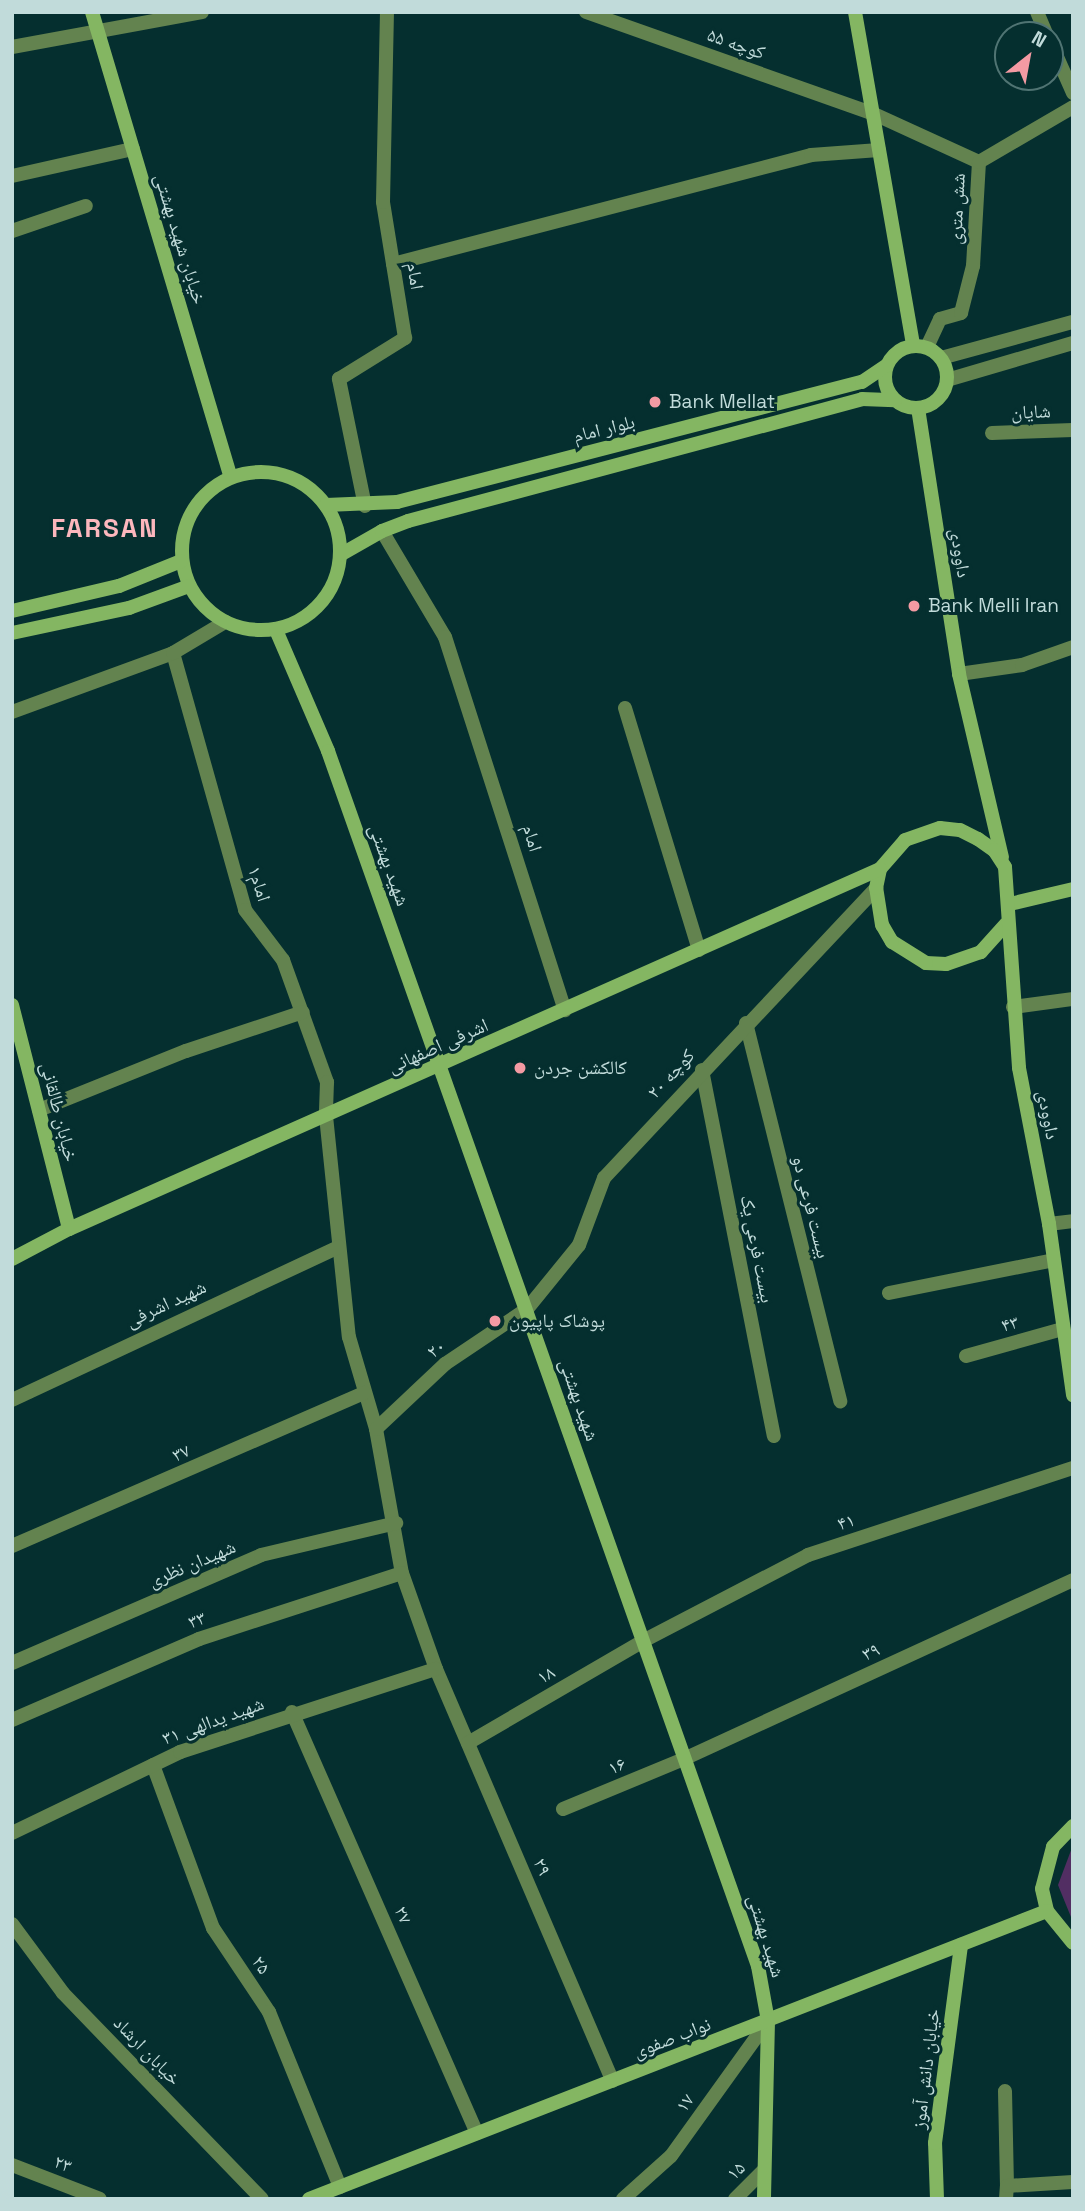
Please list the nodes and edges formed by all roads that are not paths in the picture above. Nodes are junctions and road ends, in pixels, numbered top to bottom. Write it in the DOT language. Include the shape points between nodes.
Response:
graph roads {
  1 [pos="92,12"];
  2 [pos="202,12"];
  3 [pos="387,12"];
  4 [pos="855,12"];
  5 [pos="589,13"];
  6 [pos="97,31"];
  7 [pos="12,47"];
  8 [pos="1064,73"];
  9 [pos="1073,93"];
  10 [pos="1073,107"];
  11 [pos="872,113"];
  12 [pos="133,149"];
  13 [pos="879,150"];
  14 [pos="979,162"];
  15 [pos="12,176"];
  16 [pos="86,206"];
  17 [pos="12,231"];
  18 [pos="393,264"];
  19 [pos="1073,323"];
  20 [pos="1073,343"];
  21 [pos="920,346"];
  22 [pos="941,358"];
  23 [pos="886,366"];
  24 [pos="947,380"];
  25 [pos="895,400"];
  26 [pos="918,408"];
  27 [pos="1073,430"];
  28 [pos="992,433"];
  29 [pos="232,477"];
  30 [pos="326,505"];
  31 [pos="365,506"];
  32 [pos="382,531"];
  33 [pos="340,555"];
  34 [pos="181,561"];
  35 [pos="188,586"];
  36 [pos="12,611"];
  37 [pos="225,622"];
  38 [pos="276,630"];
  39 [pos="12,633"];
  40 [pos="1073,648"];
  41 [pos="173,653"];
  42 [pos="960,674"];
  43 [pos="625,708"];
  44 [pos="12,712"];
  45 [pos="1004,867"];
  46 [pos="880,869"];
  47 [pos="876,888"];
  48 [pos="1073,888"];
  49 [pos="1010,904"];
  50 [pos="1006,924"];
  51 [pos="699,950"];
  52 [pos="1073,999"];
  53 [pos="12,1005"];
  54 [pos="1013,1007"];
  55 [pos="565,1010"];
  56 [pos="303,1012"];
  57 [pos="746,1023"];
  58 [pos="441,1066"];
  59 [pos="702,1070"];
  60 [pos="39,1110"];
  61 [pos="326,1116"];
  62 [pos="1073,1221"];
  63 [pos="1049,1224"];
  64 [pos="69,1229"];
  65 [pos="339,1247"];
  66 [pos="12,1259"];
  67 [pos="1054,1260"];
  68 [pos="889,1293"];
  69 [pos="527,1309"];
  70 [pos="1063,1329"];
  71 [pos="966,1356"];
  72 [pos="364,1393"];
  73 [pos="1073,1395"];
  74 [pos="12,1400"];
  75 [pos="839,1401"];
  76 [pos="376,1429"];
  77 [pos="774,1436"];
  78 [pos="1073,1468"];
  79 [pos="396,1523"];
  80 [pos="12,1546"];
  81 [pos="402,1573"];
  82 [pos="1073,1580"];
  83 [pos="643,1641"];
  84 [pos="12,1662"];
  85 [pos="436,1669"];
  86 [pos="292,1712"];
  87 [pos="12,1720"];
  88 [pos="468,1743"];
  89 [pos="686,1758"];
  90 [pos="153,1765"];
  91 [pos="563,1809"];
  92 [pos="1073,1826"];
  93 [pos="12,1833"];
  94 [pos="1048,1911"];
  95 [pos="12,1924"];
  96 [pos="1073,1943"];
  97 [pos="961,1945"];
  98 [pos="768,2021"];
  99 [pos="613,2081"];
  100 [pos="1005,2091"];
  101 [pos="477,2133"];
  102 [pos="12,2165"];
  103 [pos="765,2170"];
  104 [pos="1073,2182"];
  105 [pos="340,2187"];
  106 [pos="1006,2192"];
  107 [pos="100,2199"];
  108 [pos="262,2199"];
  109 [pos="309,2199"];
  110 [pos="623,2199"];
  111 [pos="735,2199"];
  112 [pos="764,2199"];
  113 [pos="937,2199"];
  1 -- 6 [label="main road, خیابان شهید بهشتی"];
  2 -- 6 [label="street"];
  3 -- 18 [label="street, امام" via="383,202"];
  4 -- 11 [label="main road"];
  5 -- 11 [label="street, کوچه ۵۵"];
  6 -- 7 [label="street"];
  6 -- 12 [label="main road, خیابان شهید بهشتی"];
  8 -- 9 [label="street"];
  10 -- 14 [label="street, شش متری"];
  11 -- 13 [label="main road"];
  11 -- 14 [label="street, کوچه ۵۵"];
  12 -- 15 [label="street"];
  12 -- 29 [label="main road, خیابان شهید بهشتی"];
  13 -- 18 [label="street" via="811,155"];
  13 -- 21 [label="main road"];
  14 -- 21 [label="street, شش متری" via="973,266 961,313 940,319"];
  16 -- 17 [label="street"];
  18 -- 31 [label="street, امام" via="405,338 339,379"];
  19 -- 22 [label="street"];
  20 -- 24 [label="street"];
  21 -- 22 [label="main road"];
  21 -- 23 [label="main road" via="892,356"];
  22 -- 24 [label="main road"];
  23 -- 25 [label="main road" via="888,390"];
  23 -- 31 [label="main road, بلوار امام" via="849,386 397,502"];
  24 -- 26 [label="main road" via="937,400"];
  25 -- 26 [label="main road"];
  25 -- 32 [label="main road, بلوار امام" via="862,399"];
  26 -- 42 [label="main road, داوودی"];
  27 -- 28 [label="street, شایان"];
  29 -- 30 [label="main road" via="257,472 283,475 307,487"];
  29 -- 34 [label="main road" via="209,490 192,510 182,534"];
  30 -- 31 [label="main road, بلوار امام"];
  30 -- 33 [label="main road" via="337,529"];
  32 -- 33 [label="main road, بلوار امام"];
  32 -- 55 [label="street, امام" via="445,637"];
  33 -- 38 [label="main road" via="335,581 321,604 301,621"];
  34 -- 35 [label="main road"];
  34 -- 36 [label="main road" via="119,586"];
  35 -- 37 [label="main road" via="204,607"];
  35 -- 39 [label="main road" via="129,608"];
  37 -- 38 [label="main road" via="250,630"];
  37 -- 41 [label="street"];
  38 -- 58 [label="main road, شهید بهشتی" via="328,751"];
  40 -- 42 [label="street" via="1022,665"];
  41 -- 44 [label="street"];
  41 -- 56 [label="street, امام۱" via="245,910 283,960"];
  42 -- 45 [label="main road, داوودی"];
  43 -- 51 [label="street"];
  45 -- 46 [label="main road" via="994,850 978,839 960,830 940,828 905,840"];
  45 -- 49 [label="main road"];
  46 -- 47 [label="main road"];
  46 -- 51 [label="main road, اشرفی اصفهانی"];
  47 -- 50 [label="main road" via="882,926 892,942 926,963 946,964 982,952"];
  47 -- 57 [label="street, کوچه ۲۰"];
  48 -- 49 [label="main road"];
  49 -- 50 [label="main road"];
  50 -- 54 [label="main road, داوودی"];
  51 -- 55 [label="main road, اشرفی اصفهانی"];
  52 -- 54 [label="street"];
  53 -- 60 [label="main road, خیابان طالقانی"];
  54 -- 63 [label="main road, داوودی" via="1019,1068"];
  55 -- 58 [label="main road, اشرفی اصفهانی"];
  56 -- 60 [label="street" via="186,1051"];
  56 -- 61 [label="street, امام۱" via="327,1082"];
  57 -- 59 [label="street, کوچه ۲۰"];
  57 -- 75 [label="street, بیست فرعی دو"];
  58 -- 61 [label="main road, اشرفی اصفهانی"];
  58 -- 69 [label="main road, شهید بهشتی"];
  59 -- 69 [label="street, کوچه ۲۰" via="604,1178 579,1245"];
  59 -- 77 [label="street, بیست فرعی یک"];
  60 -- 64 [label="main road, خیابان طالقانی"];
  61 -- 64 [label="main road, اشرفی اصفهانی"];
  61 -- 65 [label="street, امام۱"];
  62 -- 63 [label="street"];
  63 -- 67 [label="main road, داوودی"];
  64 -- 66 [label="main road, اشرفی اصفهانی"];
  65 -- 72 [label="street, امام۱" via="349,1337"];
  65 -- 74 [label="street, شهید اشرفی"];
  67 -- 68 [label="street"];
  67 -- 70 [label="main road, داوودی"];
  69 -- 76 [label="street, ۲۰" via="445,1364"];
  69 -- 83 [label="main road, شهید بهشتی"];
  70 -- 71 [label="street, ۴۳"];
  70 -- 73 [label="main road, داوودی"];
  72 -- 76 [label="street, ۲۹"];
  72 -- 80 [label="street, ۳۷"];
  76 -- 79 [label="street, ۲۹"];
  78 -- 83 [label="street, ۴۱" via="808,1555"];
  79 -- 81 [label="street, ۲۹"];
  79 -- 84 [label="street, شهیدان نظری" via="261,1555"];
  81 -- 85 [label="street, ۲۹"];
  81 -- 87 [label="street, ۳۳" via="199,1639"];
  82 -- 89 [label="street, ۳۹"];
  83 -- 88 [label="street, ۱۸"];
  83 -- 89 [label="main road, شهید بهشتی"];
  85 -- 86 [label="street, ۳۱ شهید یدالهی"];
  85 -- 88 [label="street, ۲۹"];
  86 -- 90 [label="street, ۳۱ شهید یدالهی"];
  86 -- 101 [label="street, ۲۷"];
  88 -- 99 [label="street, ۲۹"];
  89 -- 91 [label="street, ۱۶"];
  89 -- 98 [label="main road, شهید بهشتی" via="758,1966"];
  90 -- 93 [label="street, ۳۱ شهید یدالهی"];
  90 -- 105 [label="street, ۲۵" via="212,1928 269,2012"];
  92 -- 94 [label="main road" via="1053,1847 1044,1867"];
  94 -- 96 [label="main road"];
  94 -- 97 [label="main road, نواب صفوی"];
  95 -- 108 [label="street, خیابان ارشاد" via="63,1993"];
  97 -- 98 [label="main road, نواب صفوی"];
  97 -- 113 [label="main road, خیابان دانش آموز" via="936,2143"];
  98 -- 99 [label="main road, نواب صفوی"];
  98 -- 103 [label="main road, شهید بهشتی"];
  98 -- 110 [label="street, ۱۷" via="671,2156"];
  99 -- 101 [label="main road, نواب صفوی"];
  100 -- 106 [label="street"];
  101 -- 105 [label="main road, نواب صفوی"];
  102 -- 107 [label="street, ۲۳"];
  103 -- 111 [label="street, ۱۵"];
  103 -- 112 [label="main road, شهید بهشتی"];
  104 -- 106 [label="street"];
  105 -- 109 [label="main road, نواب صفوی"];
}
